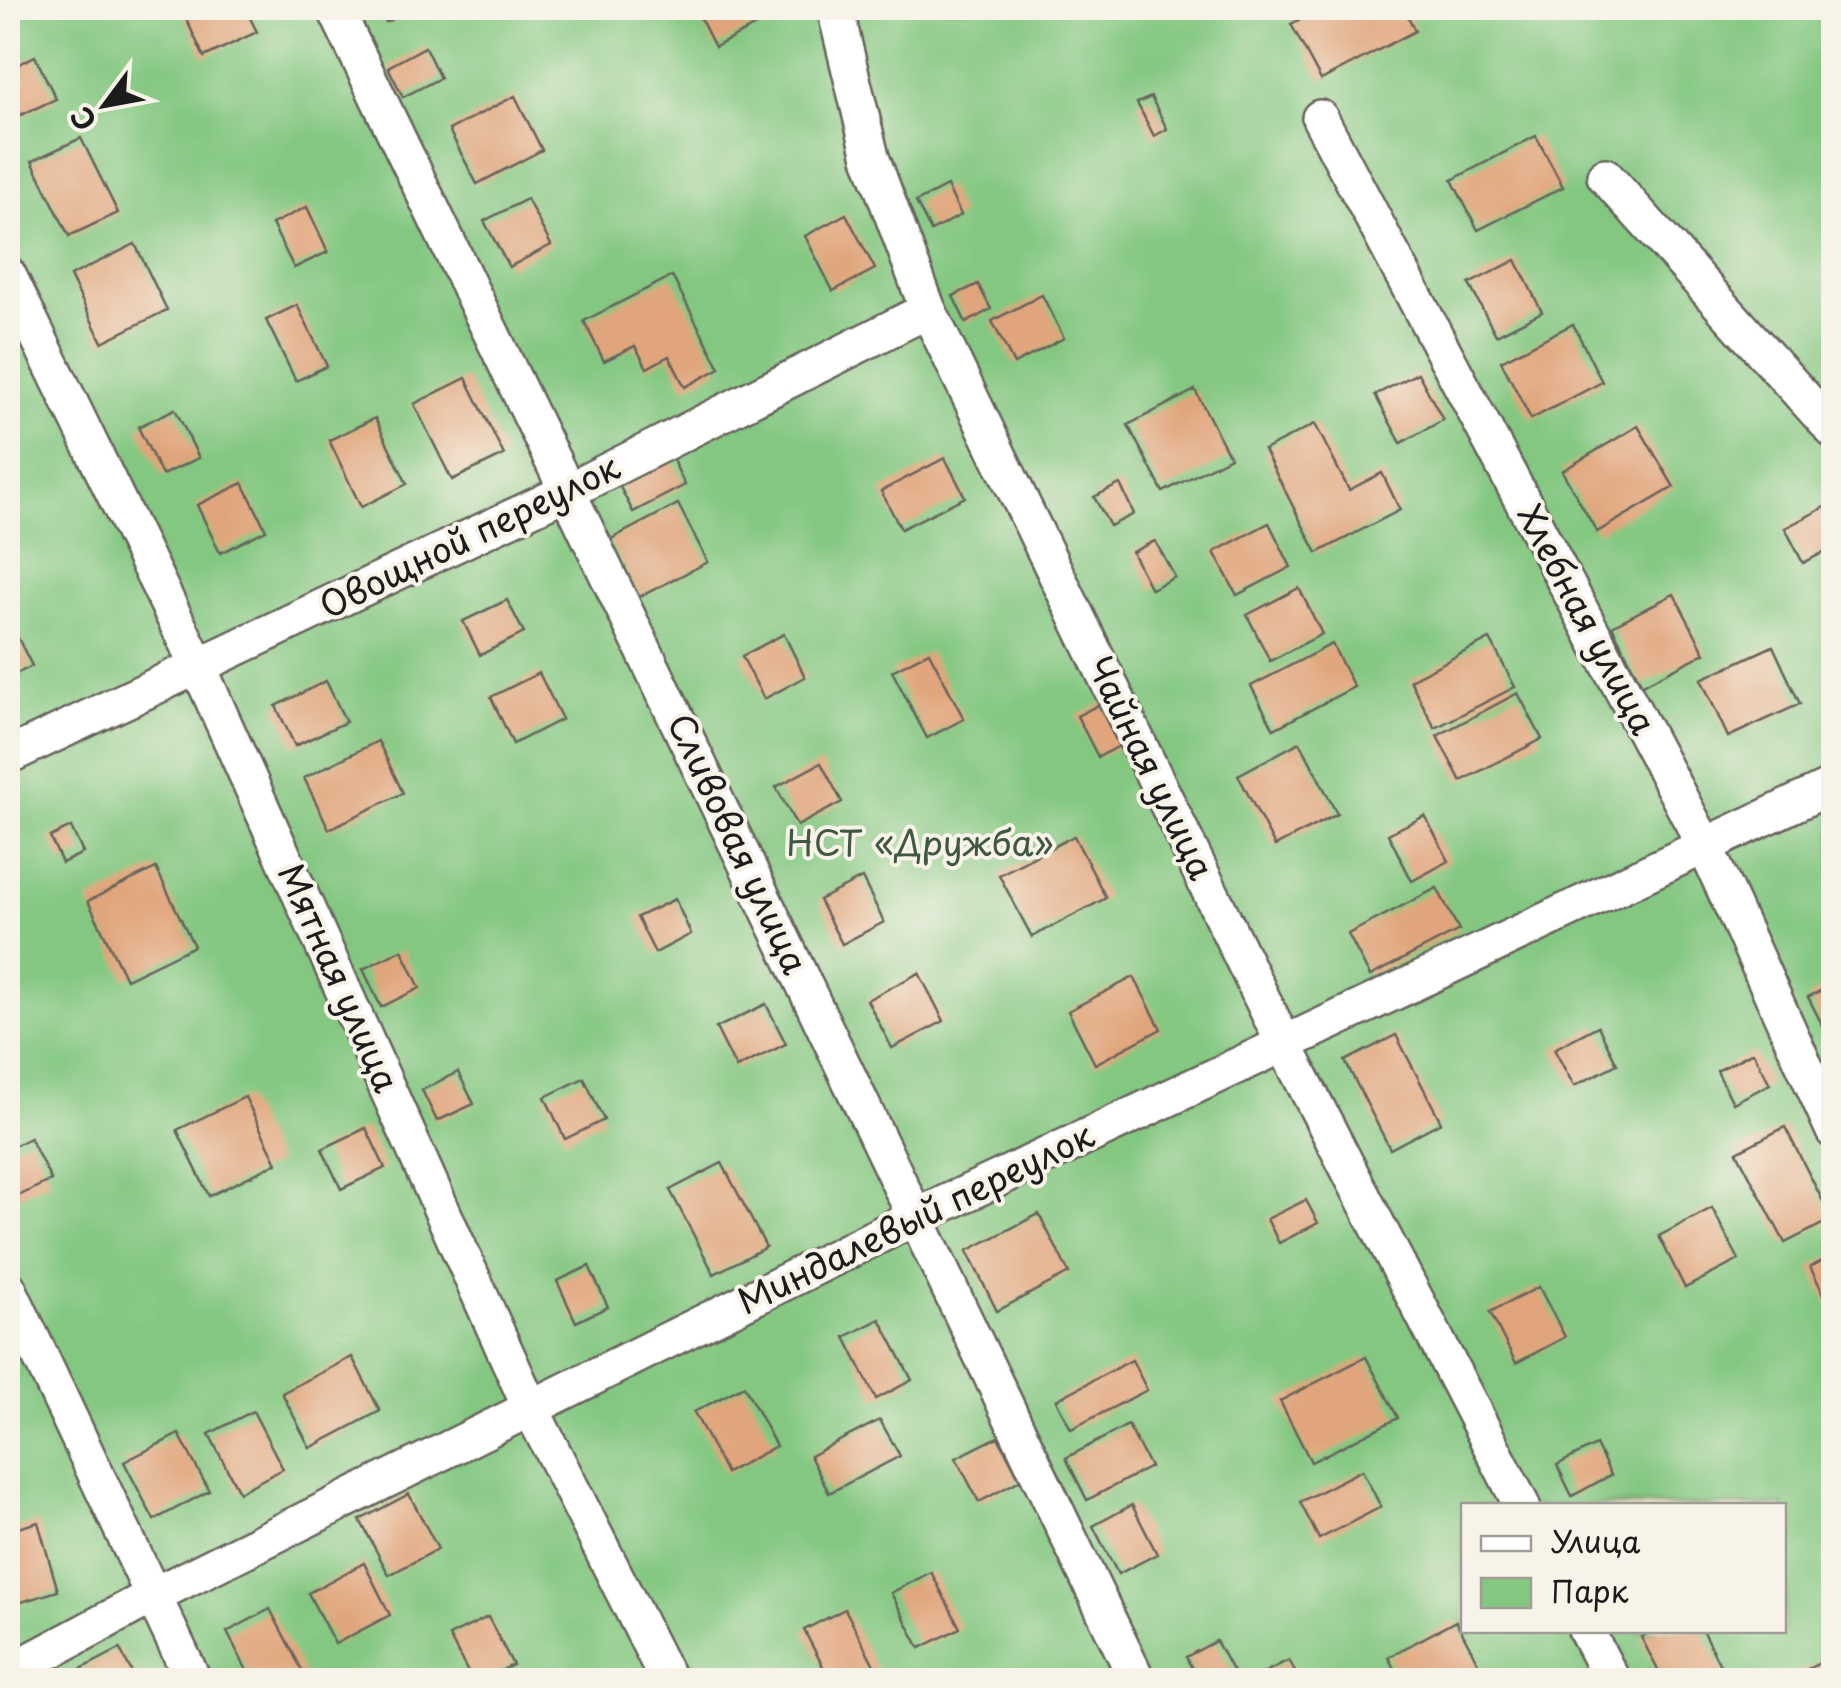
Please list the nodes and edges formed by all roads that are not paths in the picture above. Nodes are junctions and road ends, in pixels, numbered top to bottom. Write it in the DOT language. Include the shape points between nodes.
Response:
graph roads {
  1 [pos="335,8"];
  2 [pos="835,8"];
  3 [pos="1320,118"];
  4 [pos="1605,176"];
  5 [pos="8,275"];
  6 [pos="928,310"];
  7 [pos="1834,431"];
  8 [pos="570,490"];
  9 [pos="198,666"];
  10 [pos="8,756"];
  11 [pos="1834,785"];
  12 [pos="1704,844"];
  13 [pos="1284,1044"];
  14 [pos="1834,1131"];
  15 [pos="914,1218"];
  16 [pos="8,1288"];
  17 [pos="530,1407"];
  18 [pos="1520,1503"];
  19 [pos="152,1596"];
  20 [pos="1588,1633"];
  21 [pos="8,1674"];
  22 [pos="194,1680"];
  23 [pos="668,1680"];
  24 [pos="1138,1680"];
  25 [pos="1612,1680"];
  1 -- 8 [label="street, Сливовая улица"];
  2 -- 6 [label="street, Чайная улица" via="871,157"];
  3 -- 12 [label="street, Хлебная улица"];
  4 -- 7 [label="street"];
  5 -- 9 [label="street, Мятная улица"];
  6 -- 8 [label="street, Овощной переулок"];
  6 -- 13 [label="street, Чайная улица"];
  8 -- 9 [label="street, Овощной переулок"];
  8 -- 15 [label="street, Сливовая улица"];
  9 -- 10 [label="street, Овощной переулок"];
  9 -- 17 [label="street, Мятная улица"];
  11 -- 12 [label="street, Миндалевый переулок"];
  12 -- 13 [label="street, Миндалевый переулок"];
  12 -- 14 [label="street, Хлебная улица"];
  13 -- 15 [label="street, Миндалевый переулок"];
  13 -- 18 [label="street, Чайная улица"];
  15 -- 17 [label="street, Миндалевый переулок"];
  15 -- 24 [label="street, Сливовая улица"];
  16 -- 19 [label="street"];
  17 -- 19 [label="street, Миндалевый переулок"];
  17 -- 23 [label="street, Мятная улица"];
  19 -- 21 [label="street, Миндалевый переулок"];
  19 -- 22 [label="street"];
  20 -- 25 [label="street"];
}
